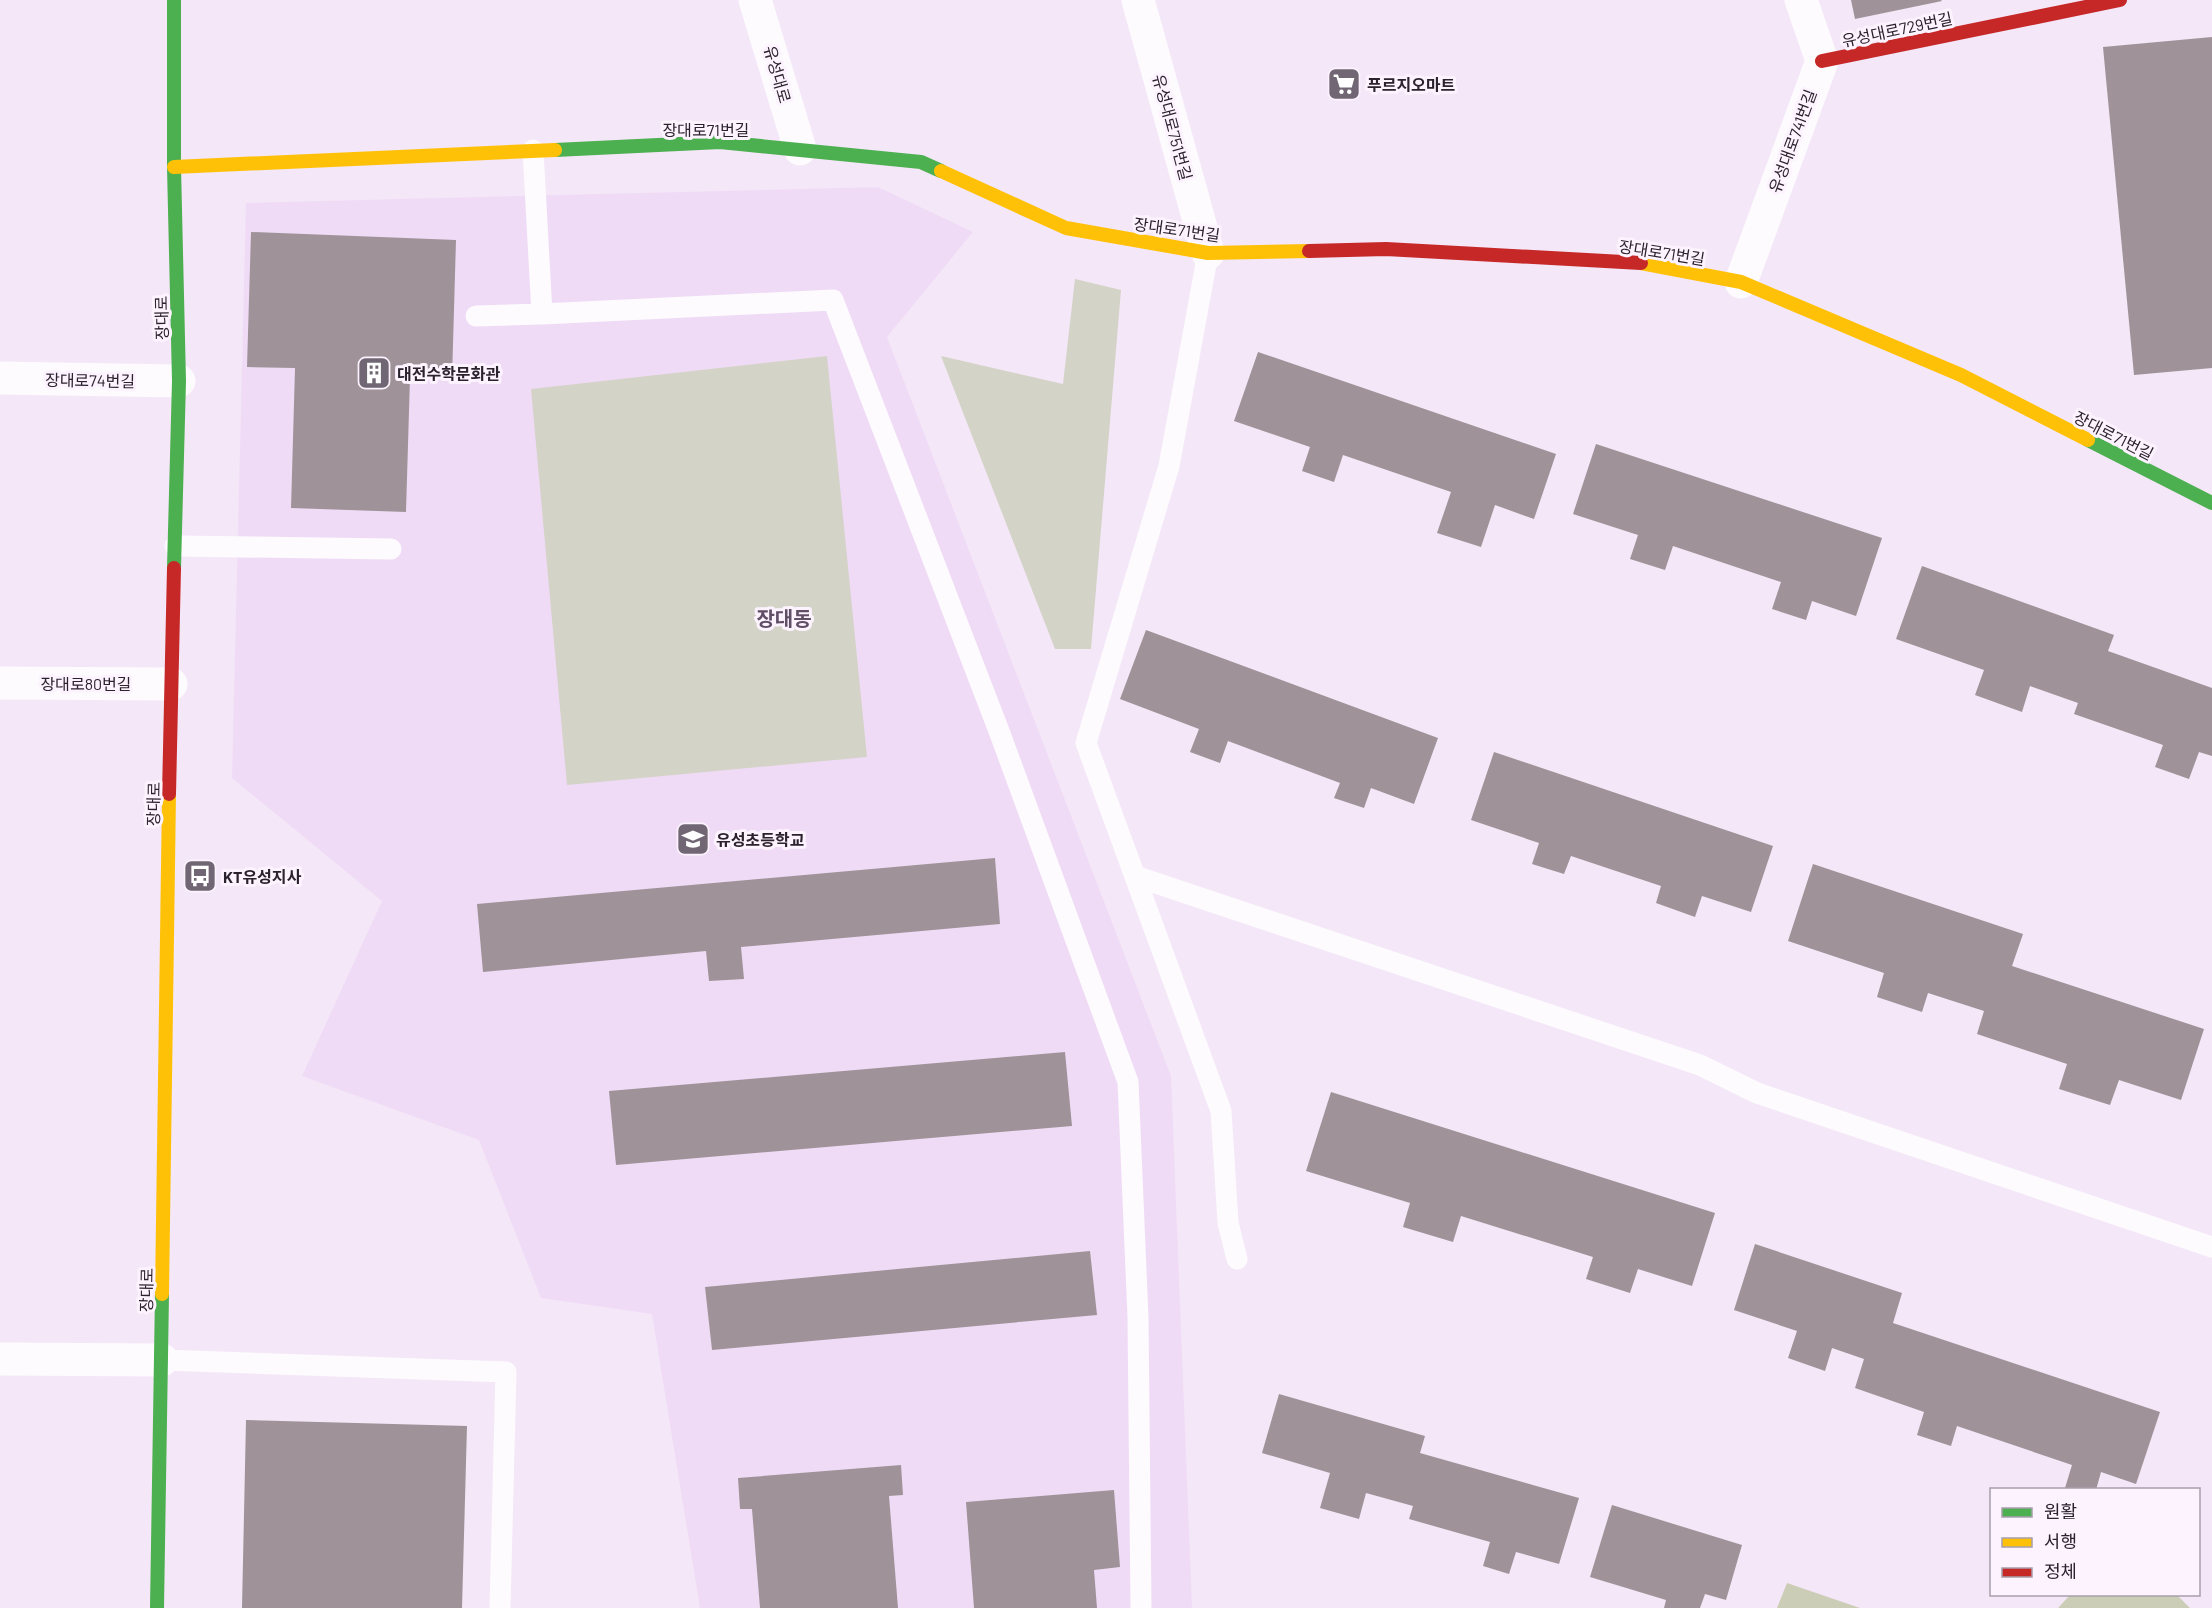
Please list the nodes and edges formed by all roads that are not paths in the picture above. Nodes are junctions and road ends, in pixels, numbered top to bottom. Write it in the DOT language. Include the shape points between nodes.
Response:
graph roads {
  1 [pos="174,0"];
  2 [pos="756,0"];
  3 [pos="1138,0"];
  4 [pos="1801,0"];
  5 [pos="2120,0"];
  6 [pos="1821,61"];
  7 [pos="800,149"];
  8 [pos="533,150"];
  9 [pos="174,167"];
  10 [pos="1208,253"];
  11 [pos="1741,282"];
  12 [pos="542,314"];
  13 [pos="476,316"];
  14 [pos="0,378"];
  15 [pos="179,381"];
  16 [pos="2212,504"];
  17 [pos="175,546"];
  18 [pos="391,549"];
  19 [pos="0,683"];
  20 [pos="171,684"];
  21 [pos="1135,876"];
  22 [pos="2212,1247"];
  23 [pos="1237,1259"];
  24 [pos="0,1359"];
  25 [pos="162,1360"];
  26 [pos="157,1608"];
  27 [pos="500,1608"];
  28 [pos="1141,1608"];
  1 -- 9 [label="street, 장대로"];
  2 -- 7 [label="street, 유성대로"];
  3 -- 10 [label="street, 유성대로751번길"];
  4 -- 6 [label="street"];
  5 -- 6 [label="street, 유성대로729번길"];
  6 -- 11 [label="street, 유성대로741번길"];
  7 -- 8 [label="street, 장대로71번길" via="720,142"];
  7 -- 10 [label="street, 장대로71번길" via="921,162 1066,228"];
  8 -- 9 [label="street, 장대로71번길"];
  8 -- 12 [label="lane"];
  9 -- 15 [label="street, 장대로"];
  10 -- 11 [label="street, 장대로71번길" via="1386,249 1629,261"];
  10 -- 21 [label="lane" via="1169,466 1086,743"];
  11 -- 16 [label="street, 장대로71번길" via="1960,375"];
  12 -- 13 [label="lane"];
  12 -- 28 [label="lane" via="833,300 999,731 1128,1082 1138,1317"];
  14 -- 15 [label="street, 장대로74번길"];
  15 -- 17 [label="street, 장대로"];
  17 -- 18 [label="lane"];
  17 -- 20 [label="street, 장대로"];
  19 -- 20 [label="street, 장대로80번길"];
  20 -- 25 [label="street, 장대로"];
  21 -- 22 [label="lane" via="1700,1065 1757,1093"];
  21 -- 23 [label="lane" via="1221,1111 1228,1223"];
  24 -- 25 [label="street"];
  25 -- 26 [label="street, 장대로"];
  25 -- 27 [label="lane" via="506,1372"];
}
